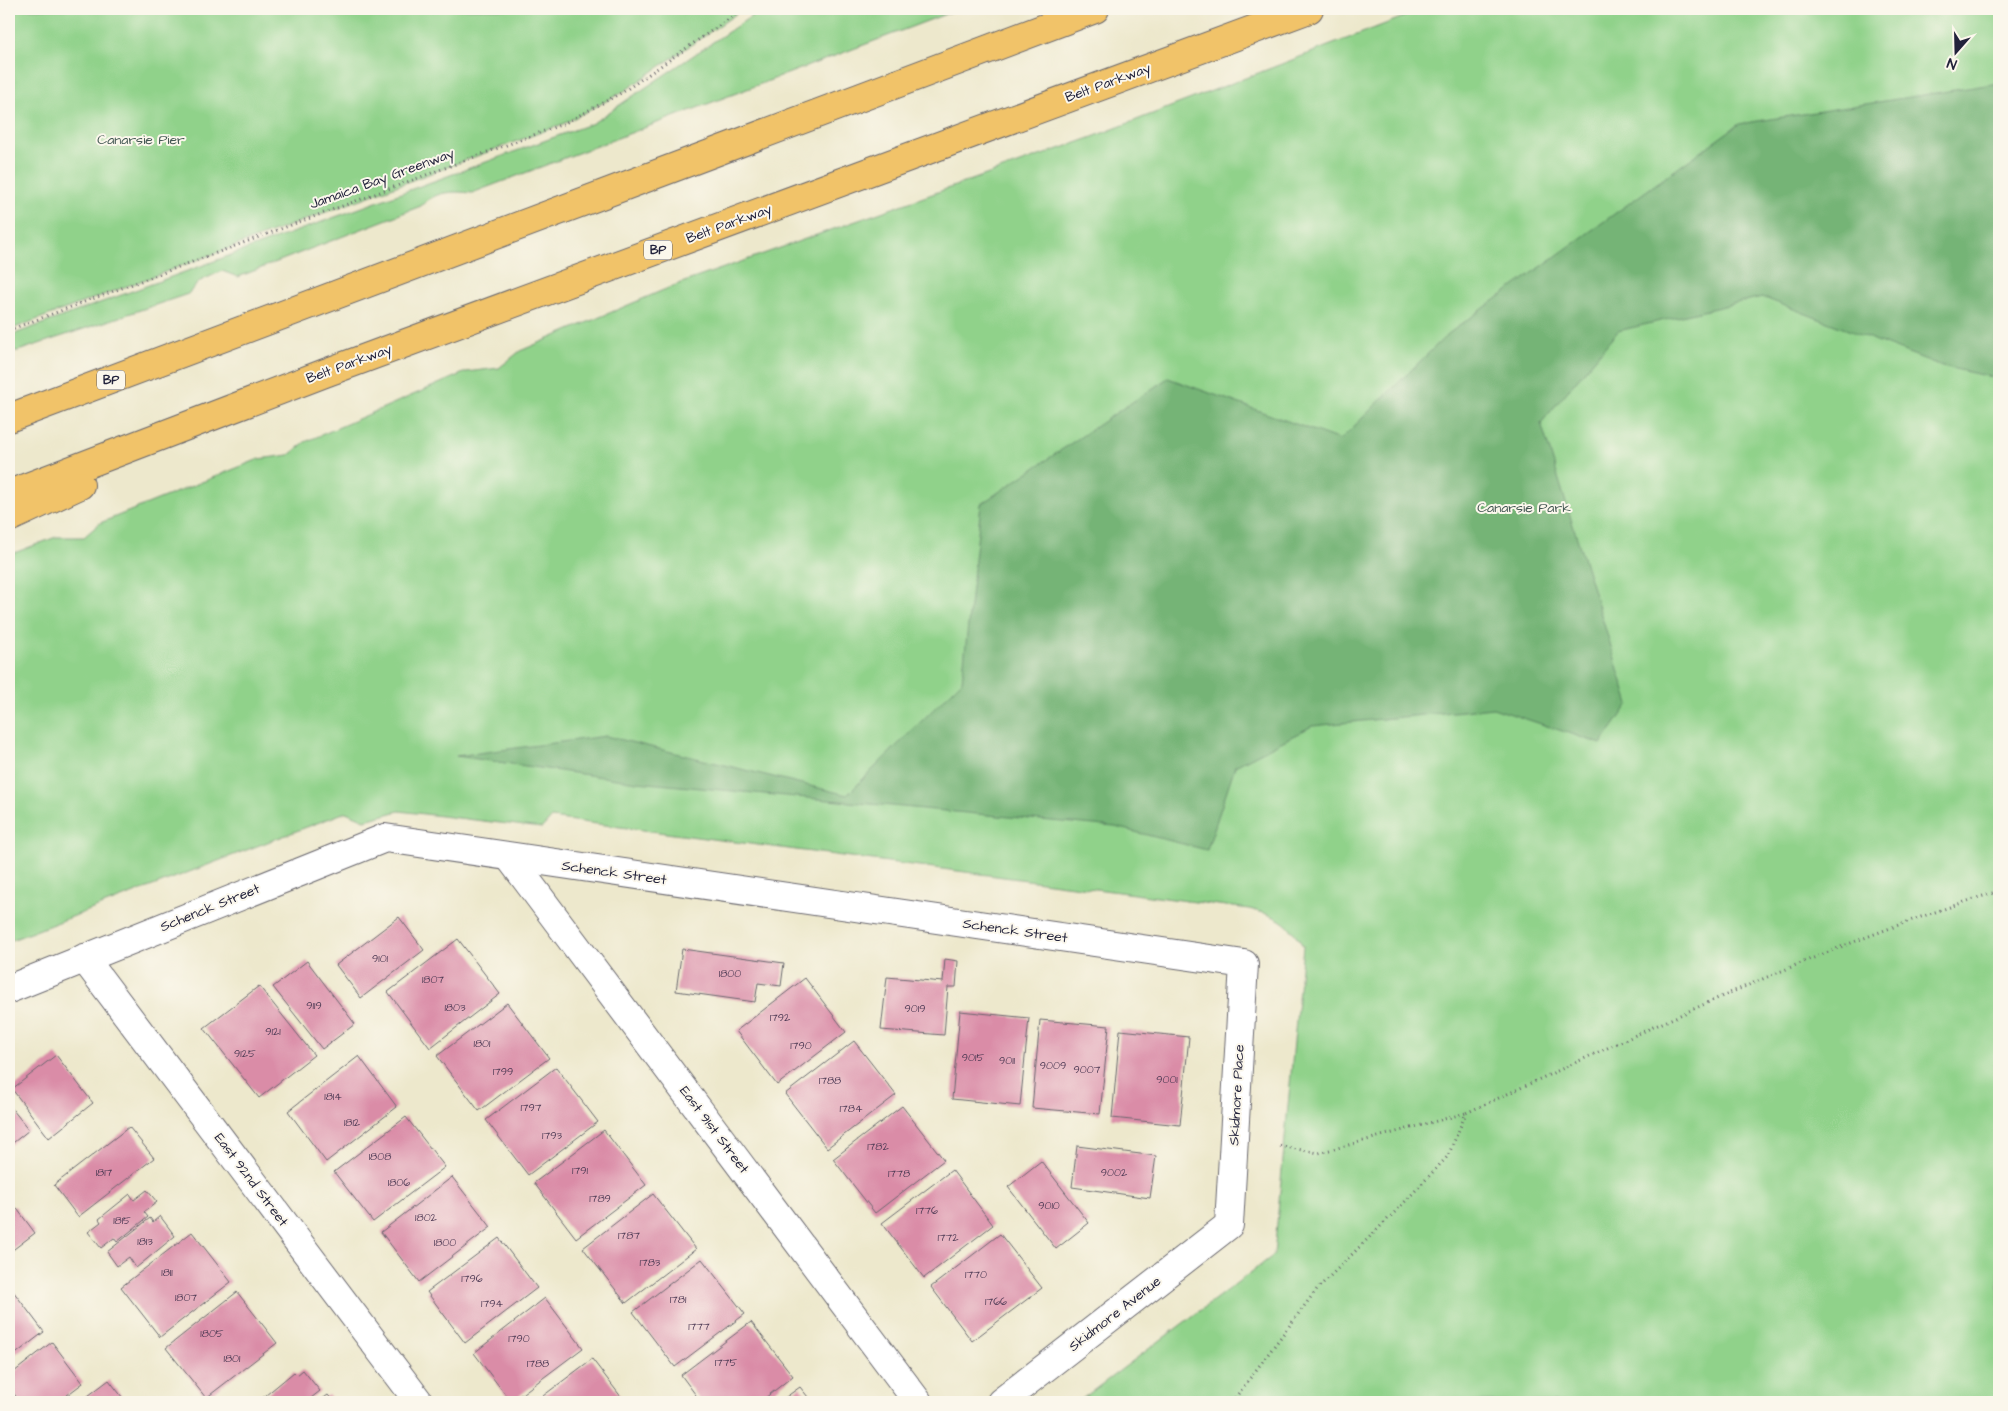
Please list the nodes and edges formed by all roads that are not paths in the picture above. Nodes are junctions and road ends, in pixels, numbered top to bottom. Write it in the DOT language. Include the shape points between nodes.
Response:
graph roads {
  1 [pos="1095,9"];
  2 [pos="1309,9"];
  3 [pos="325,373"];
  4 [pos="9,418"];
  5 [pos="9,494"];
  6 [pos="9,518"];
  7 [pos="510,858"];
  8 [pos="84,958"];
  9 [pos="1244,964"];
  10 [pos="9,988"];
  11 [pos="1229,1225"];
  12 [pos="419,1402"];
  13 [pos="918,1402"];
  14 [pos="1002,1402"];
  1 -- 4 [label="highway, BP"];
  2 -- 3 [label="highway, Belt Parkway / BP"];
  3 -- 5 [label="highway, Belt Parkway / BP"];
  3 -- 6 [label="highway"];
  7 -- 8 [label="street, Schenck Street" via="385,838"];
  7 -- 9 [label="street, Schenck Street"];
  7 -- 13 [label="street, East 91st Street"];
  8 -- 10 [label="street, Schenck Street"];
  8 -- 12 [label="street, East 92nd Street"];
  9 -- 11 [label="street, Skidmore Place"];
  11 -- 14 [label="street, Skidmore Avenue"];
}
